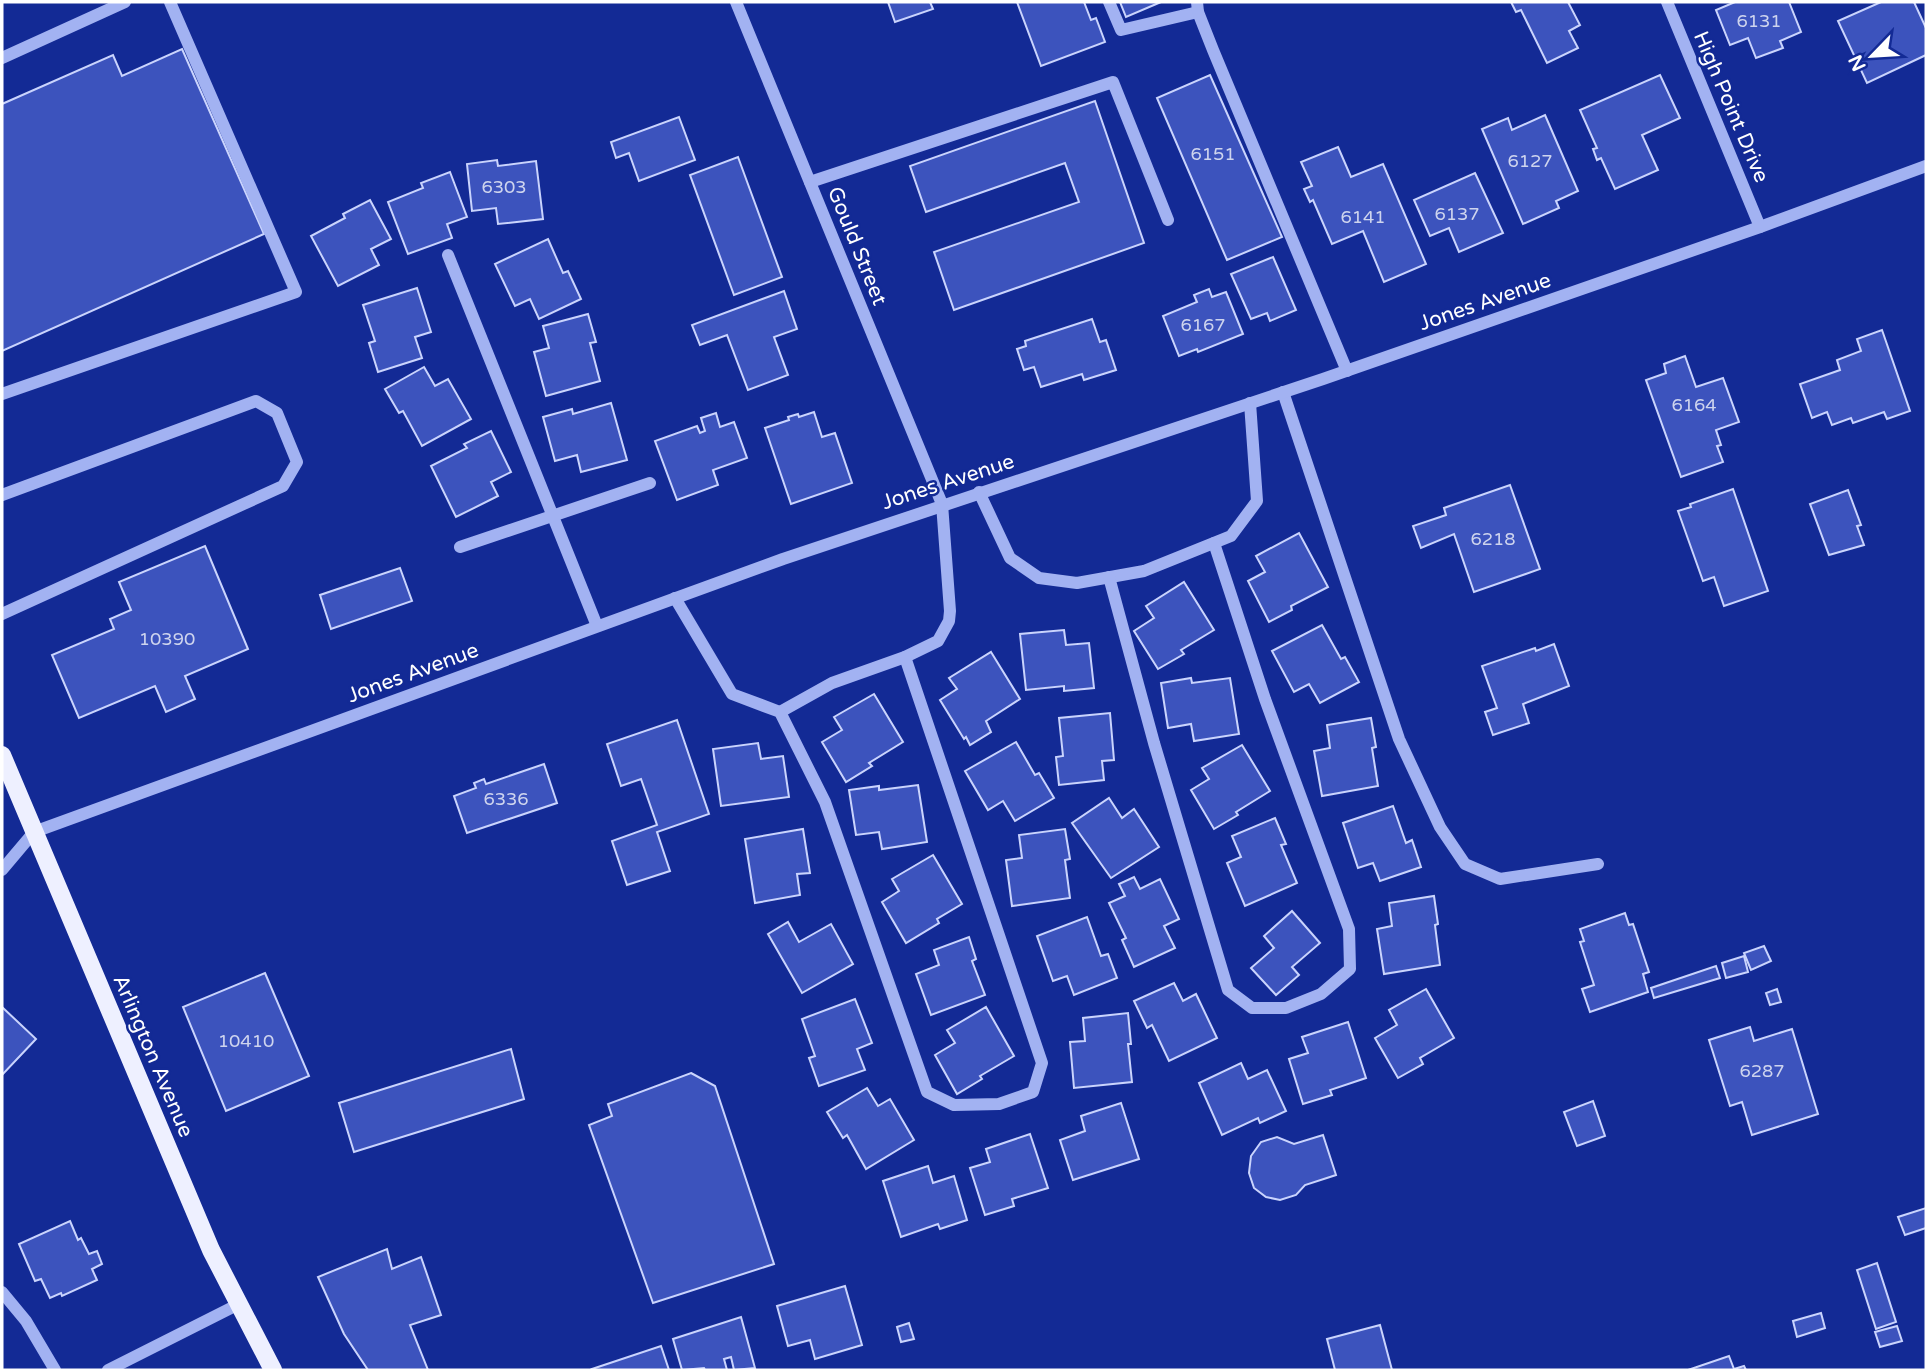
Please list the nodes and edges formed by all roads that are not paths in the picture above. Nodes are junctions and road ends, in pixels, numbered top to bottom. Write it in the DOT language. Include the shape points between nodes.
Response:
graph roads {
  1 [pos="125,2"];
  2 [pos="170,2"];
  3 [pos="736,2"];
  4 [pos="1110,2"];
  5 [pos="1667,2"];
  6 [pos="1198,7"];
  7 [pos="2,58"];
  8 [pos="1926,166"];
  9 [pos="810,182"];
  10 [pos="1168,220"];
  11 [pos="1760,227"];
  12 [pos="448,255"];
  13 [pos="1347,371"];
  14 [pos="1283,392"];
  15 [pos="2,394"];
  16 [pos="1250,403"];
  17 [pos="650,483"];
  18 [pos="979,492"];
  19 [pos="2,495"];
  20 [pos="942,504"];
  21 [pos="553,515"];
  22 [pos="1214,543"];
  23 [pos="460,547"];
  24 [pos="1109,577"];
  25 [pos="675,598"];
  26 [pos="2,614"];
  27 [pos="597,626"];
  28 [pos="905,657"];
  29 [pos="779,712"];
  30 [pos="2,754"];
  31 [pos="34,832"];
  32 [pos="1598,864"];
  33 [pos="2,870"];
  34 [pos="2,1292"];
  35 [pos="239,1304"];
  36 [pos="55,1370"];
  37 [pos="108,1370"];
  38 [pos="273,1370"];
  1 -- 7 [label="street"];
  2 -- 15 [label="street" via="296,292"];
  3 -- 9 [label="street, Gould Street"];
  4 -- 6 [label="street" via="1121,30"];
  5 -- 11 [label="street, High Point Drive"];
  6 -- 13 [label="street"];
  8 -- 11 [label="street, Jones Avenue"];
  9 -- 10 [label="street" via="1113,82"];
  9 -- 20 [label="street, Gould Street"];
  11 -- 13 [label="street, Jones Avenue"];
  12 -- 21 [label="street"];
  13 -- 14 [label="street, Jones Avenue"];
  14 -- 16 [label="street, Jones Avenue"];
  14 -- 32 [label="street" via="1399,739 1440,827 1465,864 1500,879"];
  16 -- 18 [label="street, Jones Avenue"];
  16 -- 22 [label="street" via="1257,501 1231,536"];
  17 -- 21 [label="street"];
  18 -- 20 [label="street, Jones Avenue"];
  18 -- 24 [label="street" via="1010,558 1039,578 1077,583"];
  19 -- 26 [label="street" via="256,401 276,413 297,462 283,486"];
  20 -- 25 [label="street, Jones Avenue"];
  20 -- 28 [label="street, Gould Street" via="949,621 938,641"];
  21 -- 23 [label="street"];
  21 -- 27 [label="street"];
  22 -- 24 [label="street" via="1144,571"];
  22 -- 24 [label="street" via="1349,929 1350,969 1321,994 1286,1008 1252,1008 1228,990"];
  25 -- 27 [label="street, Jones Avenue"];
  25 -- 29 [label="street" via="732,694"];
  27 -- 31 [label="street, Jones Avenue"];
  28 -- 29 [label="street, Gould Street" via="832,683"];
  28 -- 29 [label="street" via="1042,1063 1033,1092 999,1104 954,1105 927,1091 825,802"];
  30 -- 31 [label="main road, Arlington Avenue"];
  31 -- 33 [label="street, Jones Avenue"];
  31 -- 35 [label="main road, Arlington Avenue" via="211,1250"];
  34 -- 36 [label="street" via="26,1321"];
  35 -- 37 [label="street"];
  35 -- 38 [label="main road, Arlington Avenue"];
}
